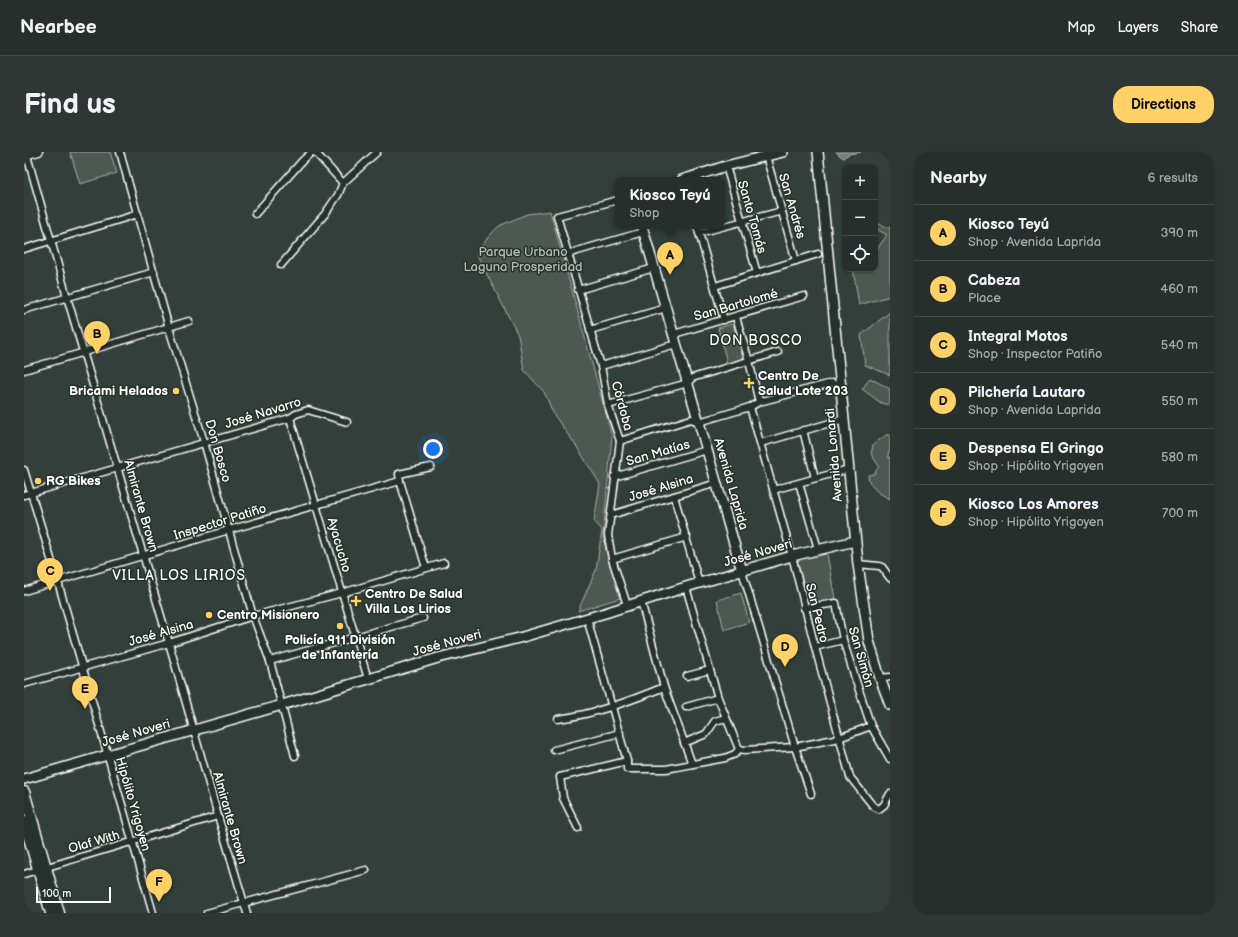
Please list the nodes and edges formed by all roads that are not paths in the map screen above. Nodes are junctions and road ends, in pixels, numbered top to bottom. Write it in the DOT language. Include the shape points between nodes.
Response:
graph roads {
  1 [pos="39,152"];
  2 [pos="120,152"];
  3 [pos="313,152"];
  4 [pos="377,152"];
  5 [pos="782,152"];
  6 [pos="818,152"];
  7 [pos="26,155"];
  8 [pos="766,156"];
  9 [pos="726,166"];
  10 [pos="692,177"];
  11 [pos="343,183"];
  12 [pos="615,201"];
  13 [pos="782,211"];
  14 [pos="138,214"];
  15 [pos="255,214"];
  16 [pos="742,222"];
  17 [pos="725,226"];
  18 [pos="642,229"];
  19 [pos="698,229"];
  20 [pos="715,229"];
  21 [pos="699,233"];
  22 [pos="52,241"];
  23 [pos="24,249"];
  24 [pos="568,254"];
  25 [pos="818,254"];
  26 [pos="796,261"];
  27 [pos="281,265"];
  28 [pos="654,268"];
  29 [pos="154,272"];
  30 [pos="757,273"];
  31 [pos="715,286"];
  32 [pos="578,290"];
  33 [pos="804,296"];
  34 [pos="67,297"];
  35 [pos="666,308"];
  36 [pos="24,310"];
  37 [pos="736,317"];
  38 [pos="724,320"];
  39 [pos="189,321"];
  40 [pos="169,328"];
  41 [pos="590,330"];
  42 [pos="674,334"];
  43 [pos="676,344"];
  44 [pos="778,352"];
  45 [pos="85,353"];
  46 [pos="749,361"];
  47 [pos="601,366"];
  48 [pos="24,370"];
  49 [pos="688,383"];
  50 [pos="841,387"];
  51 [pos="759,402"];
  52 [pos="608,405"];
  53 [pos="750,407"];
  54 [pos="290,418"];
  55 [pos="844,419"];
  56 [pos="347,422"];
  57 [pos="699,422"];
  58 [pos="803,430"];
  59 [pos="620,441"];
  60 [pos="204,442"];
  61 [pos="761,443"];
  62 [pos="707,450"];
  63 [pos="118,467"];
  64 [pos="431,467"];
  65 [pos="849,469"];
  66 [pos="24,470"];
  67 [pos="614,477"];
  68 [pos="815,478"];
  69 [pos="400,482"];
  70 [pos="717,483"];
  71 [pos="799,483"];
  72 [pos="773,490"];
  73 [pos="27,494"];
  74 [pos="674,496"];
  75 [pos="316,506"];
  76 [pos="611,515"];
  77 [pos="229,530"];
  78 [pos="687,537"];
  79 [pos="855,541"];
  80 [pos="818,549"];
  81 [pos="144,556"];
  82 [pos="792,556"];
  83 [pos="612,559"];
  84 [pos="444,563"];
  85 [pos="858,564"];
  86 [pos="426,568"];
  87 [pos="742,571"];
  88 [pos="890,578"];
  89 [pos="58,582"];
  90 [pos="699,583"];
  91 [pos="686,587"];
  92 [pos="24,591"];
  93 [pos="342,593"];
  94 [pos="641,601"];
  95 [pos="628,605"];
  96 [pos="804,608"];
  97 [pos="254,616"];
  98 [pos="422,618"];
  99 [pos="587,618"];
  100 [pos="354,636"];
  101 [pos="843,640"];
  102 [pos="169,642"];
  103 [pos="815,647"];
  104 [pos="270,660"];
  105 [pos="82,667"];
  106 [pos="710,670"];
  107 [pos="687,676"];
  108 [pos="890,677"];
  109 [pos="880,678"];
  110 [pos="368,679"];
  111 [pos="24,684"];
  112 [pos="664,687"];
  113 [pos="718,698"];
  114 [pos="282,705"];
  115 [pos="612,705"];
  116 [pos="890,705"];
  117 [pos="686,707"];
  118 [pos="558,718"];
  119 [pos="726,718"];
  120 [pos="871,726"];
  121 [pos="194,730"];
  122 [pos="620,733"];
  123 [pos="839,738"];
  124 [pos="684,743"];
  125 [pos="795,747"];
  126 [pos="739,749"];
  127 [pos="554,750"];
  128 [pos="107,754"];
  129 [pos="295,756"];
  130 [pos="890,759"];
  131 [pos="627,761"];
  132 [pos="692,764"];
  133 [pos="24,779"];
  134 [pos="24,792"];
  135 [pos="811,794"];
  136 [pos="890,794"];
  137 [pos="218,816"];
  138 [pos="24,821"];
  139 [pos="578,828"];
  140 [pos="133,842"];
  141 [pos="42,868"];
  142 [pos="366,870"];
  143 [pos="24,874"];
  144 [pos="243,903"];
  145 [pos="50,913"];
  146 [pos="60,913"];
  147 [pos="153,913"];
  148 [pos="207,913"];
  149 [pos="247,913"];
  1 -- 7 [label="street"];
  2 -- 14 [label="street, Don Bosco"];
  3 -- 11 [label="street"];
  3 -- 15 [label="street"];
  4 -- 11 [label="street"];
  5 -- 8 [label="street"];
  6 -- 50 [label="street, Avenida Lonardi"];
  7 -- 22 [label="street, Almirante Brown"];
  8 -- 9 [label="street"];
  8 -- 13 [label="street, San Andrés"];
  9 -- 10 [label="street"];
  9 -- 16 [label="street, Santo Tomás"];
  11 -- 27 [label="street" via="325,214"];
  12 -- 24 [label="street, Córdoba" via="557,216"];
  13 -- 16 [label="street"];
  13 -- 26 [label="street, San Andrés"];
  14 -- 22 [label="street"];
  14 -- 29 [label="street, Don Bosco"];
  16 -- 17 [label="street"];
  16 -- 30 [label="street, Santo Tomás"];
  18 -- 24 [label="street"];
  18 -- 28 [label="street, Avenida Laprida"];
  19 -- 21 [label="street"];
  20 -- 21 [label="street"];
  21 -- 31 [label="street"];
  22 -- 23 [label="street"];
  22 -- 34 [label="street, Almirante Brown"];
  24 -- 32 [label="street, Córdoba"];
  25 -- 26 [label="street"];
  26 -- 30 [label="street"];
  28 -- 32 [label="street"];
  28 -- 35 [label="street, Avenida Laprida"];
  29 -- 34 [label="street"];
  29 -- 40 [label="street, Don Bosco"];
  30 -- 31 [label="street"];
  31 -- 38 [label="street"];
  32 -- 41 [label="street, Córdoba"];
  33 -- 37 [label="street, San Bartolomé"];
  34 -- 36 [label="street"];
  34 -- 45 [label="street, Almirante Brown"];
  35 -- 41 [label="street"];
  35 -- 42 [label="street, Avenida Laprida"];
  37 -- 38 [label="street, San Bartolomé"];
  37 -- 46 [label="street"];
  38 -- 42 [label="street, San Bartolomé"];
  39 -- 40 [label="street"];
  40 -- 45 [label="street"];
  40 -- 60 [label="street, Don Bosco"];
  41 -- 47 [label="street, Córdoba"];
  42 -- 43 [label="street, Avenida Laprida"];
  43 -- 47 [label="street"];
  43 -- 49 [label="street, Avenida Laprida"];
  44 -- 46 [label="street"];
  45 -- 48 [label="street"];
  45 -- 63 [label="street, Almirante Brown"];
  46 -- 49 [label="street" via="692,378"];
  46 -- 51 [label="street"];
  47 -- 52 [label="street, Córdoba"];
  49 -- 52 [label="street"];
  49 -- 57 [label="street, Avenida Laprida"];
  50 -- 51 [label="street" via="832,383"];
  50 -- 55 [label="street, Avenida Lonardi"];
  51 -- 53 [label="street"];
  52 -- 59 [label="street, Córdoba"];
  53 -- 57 [label="street"];
  53 -- 61 [label="street, San Pedro"];
  54 -- 56 [label="street, José Navarro" via="308,410"];
  54 -- 60 [label="street, José Navarro"];
  54 -- 75 [label="street, Ayacucho"];
  55 -- 58 [label="street"];
  55 -- 65 [label="street, Avenida Lonardi"];
  57 -- 59 [label="street" via="691,419"];
  57 -- 62 [label="street, Avenida Laprida"];
  58 -- 61 [label="street"];
  58 -- 68 [label="street"];
  59 -- 67 [label="street, Córdoba"];
  60 -- 63 [label="street, José Navarro"];
  60 -- 77 [label="street, Don Bosco"];
  61 -- 72 [label="street, San Pedro"];
  62 -- 67 [label="street, San Matías"];
  62 -- 70 [label="street, Avenida Laprida"];
  63 -- 73 [label="street, José Navarro"];
  63 -- 81 [label="street, Almirante Brown"];
  64 -- 69 [label="street" via="399,474"];
  65 -- 68 [label="street"];
  65 -- 79 [label="street, Avenida Lonardi"];
  66 -- 73 [label="street, Hipólito Yrigoyen"];
  67 -- 76 [label="street, Córdoba"];
  68 -- 71 [label="street"];
  69 -- 75 [label="street, Inspector Patiño"];
  69 -- 86 [label="street"];
  70 -- 74 [label="street, José Alsina"];
  70 -- 87 [label="street, Avenida Laprida"];
  71 -- 72 [label="street"];
  71 -- 80 [label="street"];
  72 -- 82 [label="street, San Pedro"];
  73 -- 89 [label="street, Hipólito Yrigoyen"];
  74 -- 76 [label="street, José Alsina"];
  74 -- 78 [label="street"];
  75 -- 77 [label="street, Inspector Patiño"];
  75 -- 93 [label="street, Ayacucho"];
  76 -- 83 [label="street, Córdoba" via="608,535"];
  77 -- 81 [label="street, Inspector Patiño"];
  77 -- 97 [label="street, Don Bosco"];
  78 -- 83 [label="street"];
  78 -- 90 [label="street"];
  79 -- 80 [label="street, José Noveri"];
  79 -- 85 [label="street, Avenida Lonardi"];
  80 -- 82 [label="street, José Noveri"];
  81 -- 89 [label="street, Inspector Patiño"];
  81 -- 102 [label="street, Almirante Brown"];
  82 -- 87 [label="street, José Noveri"];
  82 -- 96 [label="street, San Pedro"];
  83 -- 95 [label="street, Córdoba"];
  84 -- 86 [label="street, José Alsina"];
  85 -- 88 [label="street" via="882,567"];
  85 -- 109 [label="street, Avenida Lonardi" via="869,641"];
  86 -- 93 [label="street, José Alsina"];
  87 -- 90 [label="street, José Noveri"];
  87 -- 125 [label="street, Avenida Laprida"];
  89 -- 92 [label="street, Inspector Patiño"];
  89 -- 105 [label="street, Hipólito Yrigoyen"];
  90 -- 91 [label="street, José Noveri"];
  91 -- 94 [label="street, José Noveri"];
  91 -- 106 [label="street"];
  93 -- 97 [label="street, José Alsina"];
  93 -- 100 [label="street, Ayacucho"];
  94 -- 95 [label="street, José Noveri"];
  94 -- 112 [label="street"];
  95 -- 99 [label="street, José Noveri"];
  96 -- 101 [label="street, San Simón" via="836,603"];
  96 -- 103 [label="street, San Pedro"];
  97 -- 102 [label="street, José Alsina"];
  97 -- 104 [label="street, Don Bosco"];
  98 -- 100 [label="street"];
  99 -- 110 [label="street, José Noveri"];
  99 -- 115 [label="street"];
  100 -- 104 [label="street"];
  100 -- 110 [label="street, Ayacucho"];
  101 -- 103 [label="street"];
  101 -- 120 [label="street, San Simón"];
  102 -- 105 [label="street, José Alsina"];
  102 -- 121 [label="street, Almirante Brown"];
  103 -- 123 [label="street, San Pedro"];
  104 -- 114 [label="street, Don Bosco"];
  105 -- 111 [label="street, José Alsina"];
  105 -- 128 [label="street, Hipólito Yrigoyen"];
  106 -- 107 [label="street"];
  106 -- 113 [label="street"];
  108 -- 109 [label="street"];
  109 -- 116 [label="street, Avenida Lonardi"];
  110 -- 114 [label="street, José Noveri"];
  112 -- 115 [label="street" via="628,702"];
  112 -- 124 [label="street"];
  113 -- 117 [label="street"];
  113 -- 119 [label="street"];
  114 -- 121 [label="street, José Noveri"];
  114 -- 129 [label="street, Don Bosco"];
  115 -- 118 [label="street" via="573,717"];
  115 -- 122 [label="street"];
  119 -- 124 [label="street" via="715,721 706,734"];
  119 -- 126 [label="street"];
  120 -- 123 [label="street"];
  120 -- 130 [label="street, San Simón"];
  121 -- 128 [label="street, José Noveri"];
  121 -- 137 [label="street, Almirante Brown"];
  122 -- 127 [label="street"];
  122 -- 131 [label="street"];
  123 -- 125 [label="street"];
  123 -- 136 [label="street, San Pedro" via="850,777 874,806 880,809"];
  124 -- 132 [label="street"];
  125 -- 126 [label="street"];
  125 -- 135 [label="street, Avenida Laprida"];
  126 -- 132 [label="street" via="736,754 724,758"];
  128 -- 133 [label="street, José Noveri"];
  128 -- 140 [label="street, Hipólito Yrigoyen"];
  131 -- 132 [label="street" via="627,769 666,769"];
  131 -- 139 [label="street" via="560,777 563,798"];
  134 -- 141 [label="main road"];
  137 -- 140 [label="street, Olaf With"];
  137 -- 144 [label="street, Almirante Brown"];
  138 -- 141 [label="main road"];
  140 -- 141 [label="street, Olaf With"];
  140 -- 147 [label="street, Hipólito Yrigoyen"];
  141 -- 143 [label="street, Olaf With"];
  141 -- 145 [label="main road"];
  141 -- 146 [label="main road"];
  142 -- 144 [label="street"];
  144 -- 148 [label="street"];
  144 -- 149 [label="street, Almirante Brown"];
}
